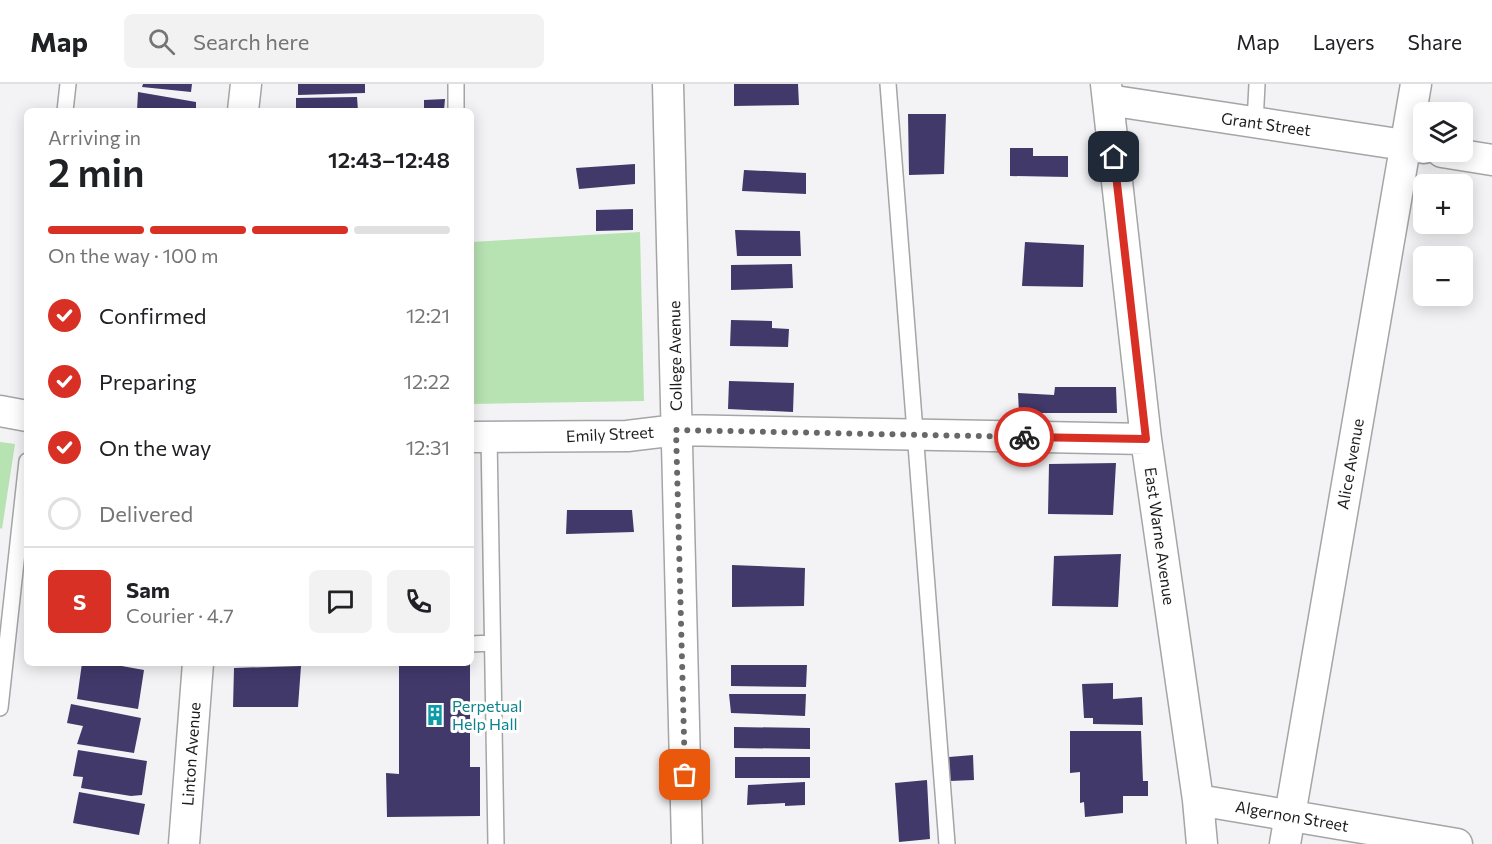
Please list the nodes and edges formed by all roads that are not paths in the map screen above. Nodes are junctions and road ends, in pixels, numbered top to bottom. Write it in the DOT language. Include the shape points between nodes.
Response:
graph roads {
  1 [pos="68,84"];
  2 [pos="246,84"];
  3 [pos="456,84"];
  4 [pos="668,84"];
  5 [pos="888,84"];
  6 [pos="1257,84"];
  7 [pos="1416,84"];
  8 [pos="1107,92"];
  9 [pos="1416,102"];
  10 [pos="65,108"];
  11 [pos="243,108"];
  12 [pos="456,108"];
  13 [pos="1255,123"];
  14 [pos="1413,147"];
  15 [pos="1473,157"];
  16 [pos="1413,158"];
  17 [pos="1492,160"];
  18 [pos="0,411"];
  19 [pos="24,415"];
  20 [pos="676,430"];
  21 [pos="916,435"];
  22 [pos="480,437"];
  23 [pos="1146,439"];
  24 [pos="24,488"];
  25 [pos="492,643"];
  26 [pos="474,644"];
  27 [pos="198,666"];
  28 [pos="0,708"];
  29 [pos="1198,800"];
  30 [pos="1287,830"];
  31 [pos="184,844"];
  32 [pos="496,844"];
  33 [pos="687,844"];
  34 [pos="947,844"];
  35 [pos="1202,844"];
  36 [pos="1457,844"];
  1 -- 10 [label="lane"];
  2 -- 11 [label="street"];
  3 -- 12 [label="lane"];
  4 -- 20 [label="street, College Avenue"];
  5 -- 21 [label="lane"];
  6 -- 13 [label="lane"];
  7 -- 9 [label="street, Alice Avenue"];
  8 -- 13 [label="street, Grant Street"];
  8 -- 23 [label="street, East Warne Avenue"];
  13 -- 14 [label="street, Grant Street"];
  15 -- 17 [label="street"];
  16 -- 30 [label="street, Alice Avenue"];
  18 -- 19 [label="street"];
  20 -- 21 [label="street, Emily Street"];
  20 -- 22 [label="street, Emily Street" via="627,436"];
  20 -- 33 [label="street, College Avenue"];
  21 -- 23 [label="street, Emily Street"];
  21 -- 34 [label="lane"];
  22 -- 25 [label="lane"];
  23 -- 29 [label="street, East Warne Avenue"];
  24 -- 28 [label="lane"];
  25 -- 26 [label="lane"];
  25 -- 32 [label="lane"];
  27 -- 31 [label="street, Linton Avenue"];
  29 -- 30 [label="street, Algernon Street"];
  29 -- 35 [label="street, East Warne Avenue"];
  30 -- 36 [label="street, Algernon Street"];
}
